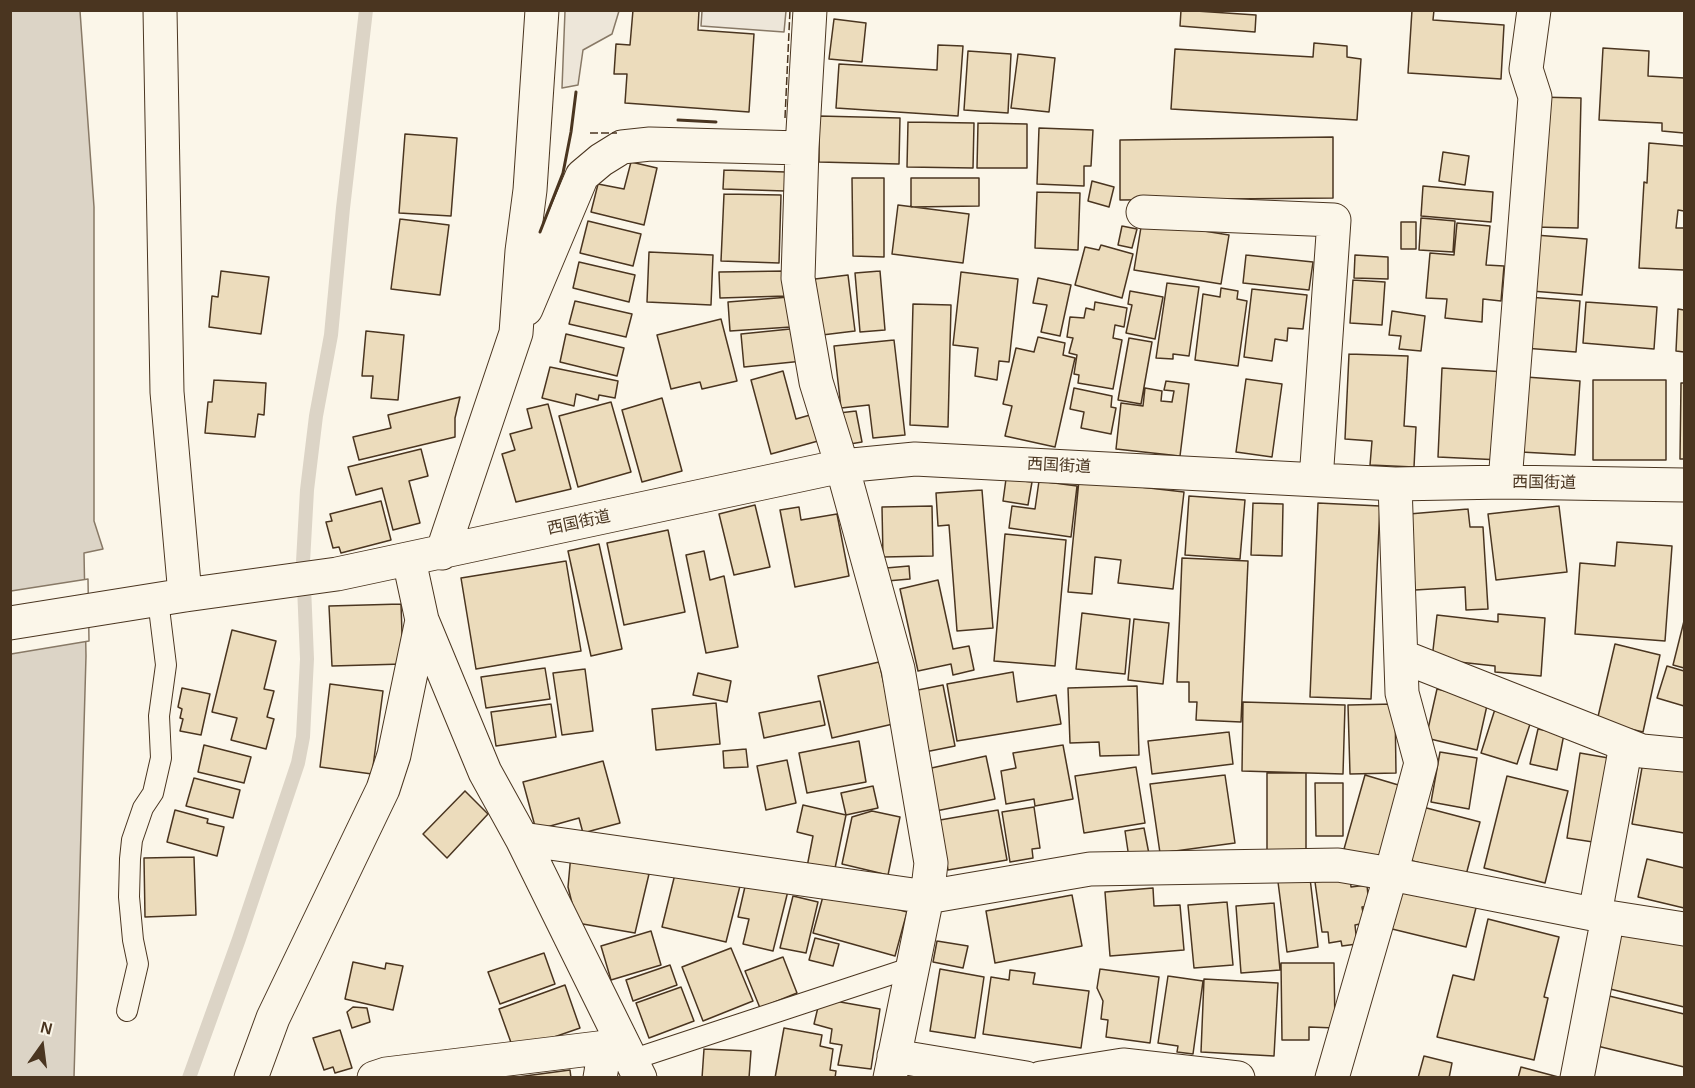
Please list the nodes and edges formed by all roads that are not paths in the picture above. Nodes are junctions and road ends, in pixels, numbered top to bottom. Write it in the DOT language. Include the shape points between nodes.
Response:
graph roads {
  1 [pos="160,10"];
  2 [pos="542,10"];
  3 [pos="810,10"];
  4 [pos="1534,10"];
  5 [pos="802,148"];
  6 [pos="1143,212"];
  7 [pos="516,333"];
  8 [pos="842,466"];
  9 [pos="1316,480"];
  10 [pos="1505,482"];
  11 [pos="1395,484"];
  12 [pos="1684,485"];
  13 [pos="442,553"];
  14 [pos="409,560"];
  15 [pos="172,598"];
  16 [pos="422,620"];
  17 [pos="10,623"];
  18 [pos="1401,656"];
  19 [pos="1626,745"];
  20 [pos="1684,755"];
  21 [pos="522,839"];
  22 [pos="1391,874"];
  23 [pos="927,897"];
  24 [pos="1601,916"];
  25 [pos="1684,929"];
  26 [pos="913,967"];
  27 [pos="127,1011"];
  28 [pos="620,1062"];
  29 [pos="892,1067"];
  30 [pos="251,1077"];
  31 [pos="374,1077"];
  32 [pos="1026,1077"];
  33 [pos="1041,1077"];
  34 [pos="1238,1077"];
  35 [pos="1332,1077"];
  36 [pos="1577,1077"];
  1 -- 15 [label="street"];
  2 -- 7 [label="street"];
  3 -- 5 [label="street"];
  4 -- 10 [label="street" via="1527,69 1534,97"];
  5 -- 7 [label="street" via="650,144 622,147 601,159 582,176"];
  5 -- 8 [label="street" via="798,278 816,382"];
  6 -- 9 [label="street" via="1334,220"];
  7 -- 13 [label="street"];
  8 -- 9 [label="street, 西国街道" via="915,459"];
  8 -- 13 [label="street, 西国街道"];
  8 -- 23 [label="street" via="898,669 931,863"];
  9 -- 11 [label="street, 西国街道"];
  10 -- 11 [label="street, 西国街道"];
  10 -- 12 [label="street, 西国街道"];
  11 -- 18 [label="street"];
  13 -- 14 [label="street, 西国街道"];
  14 -- 15 [label="street, 西国街道"];
  14 -- 16 [label="street"];
  15 -- 17 [label="street, 西国街道"];
  15 -- 27 [label="lane" via="159,716 161,758 153,793 143,808 132,840 129,897 138,964"];
  16 -- 21 [label="street" via="485,772"];
  16 -- 30 [label="street" via="394,755 383,789 273,1018"];
  18 -- 19 [label="street"];
  18 -- 22 [label="street" via="1402,693 1421,763"];
  19 -- 20 [label="street" via="1642,751"];
  19 -- 24 [label="street"];
  21 -- 23 [label="street"];
  21 -- 28 [label="street"];
  22 -- 23 [label="street" via="1338,865 1090,869"];
  22 -- 24 [label="street"];
  22 -- 35 [label="street"];
  23 -- 26 [label="street"];
  24 -- 25 [label="street"];
  24 -- 36 [label="street"];
  26 -- 28 [label="lane"];
  26 -- 29 [label="street"];
  28 -- 31 [label="street"];
  29 -- 32 [label="street"];
  33 -- 34 [label="street" via="1123,1065"];
}
